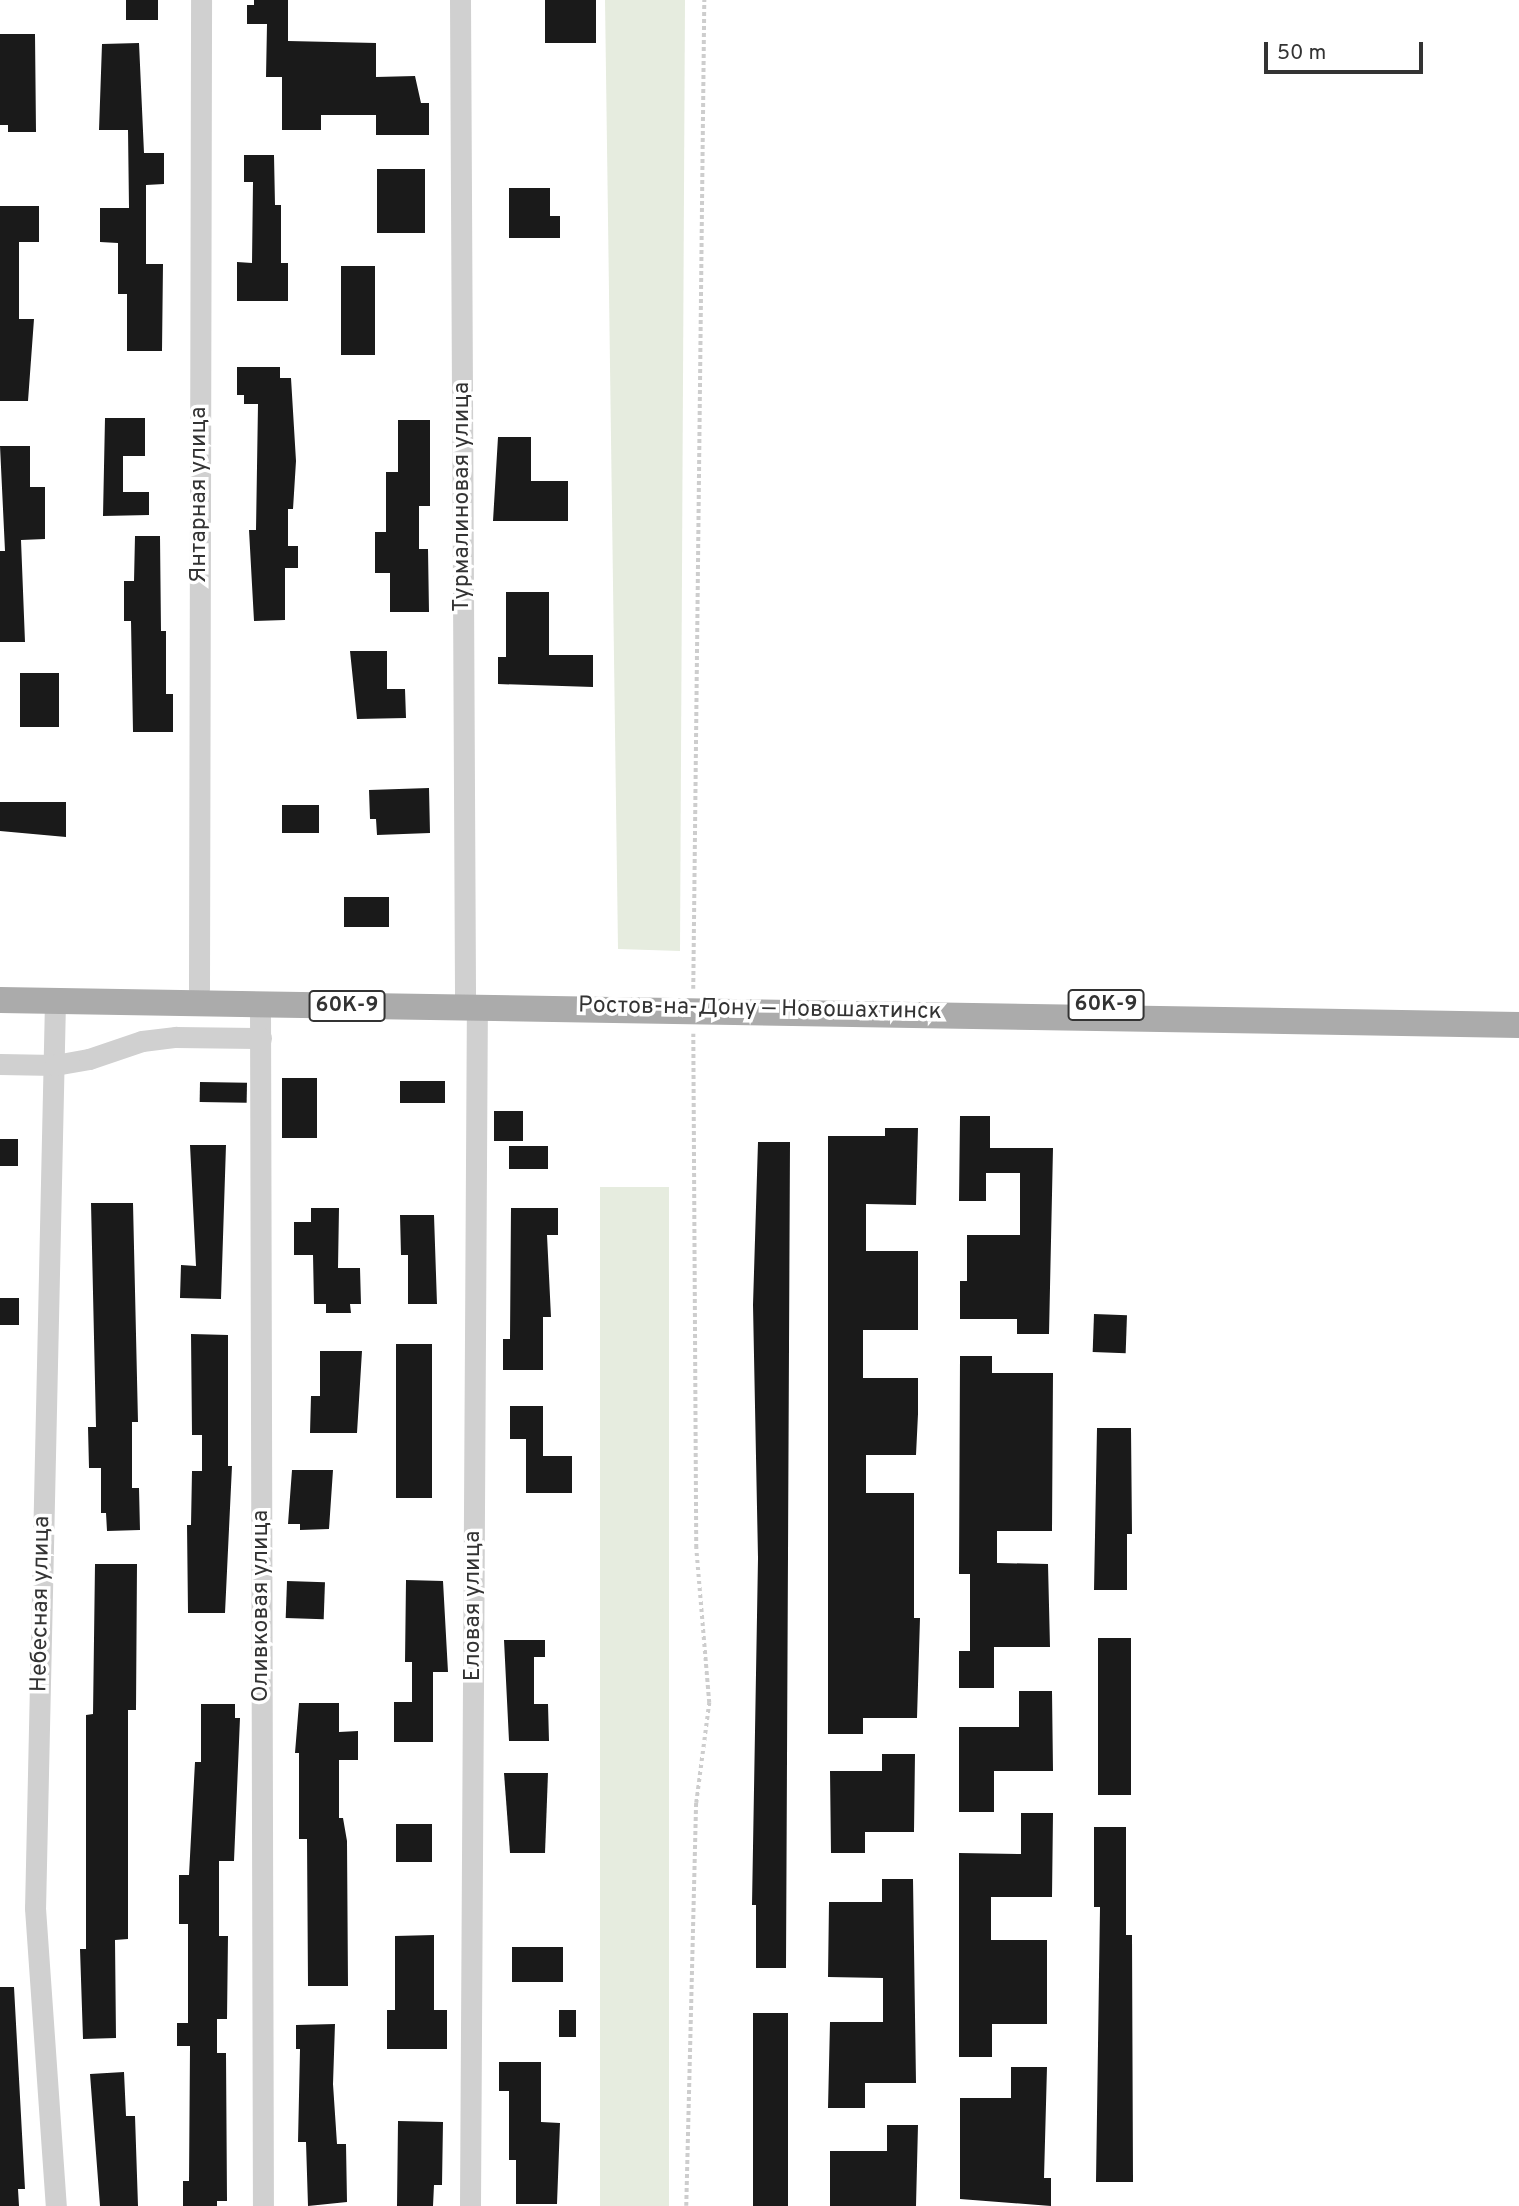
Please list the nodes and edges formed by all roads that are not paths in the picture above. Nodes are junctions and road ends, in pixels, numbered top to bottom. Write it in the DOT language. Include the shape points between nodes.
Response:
graph roads {
  1 [pos="201,0"];
  2 [pos="460,0"];
  3 [pos="0,988"];
  4 [pos="199,989"];
  5 [pos="0,1000"];
  6 [pos="471,1000"];
  7 [pos="55,1001"];
  8 [pos="693,1003"];
  9 [pos="260,1005"];
  10 [pos="1519,1014"];
  11 [pos="1519,1025"];
  12 [pos="261,1038"];
  13 [pos="0,1064"];
  14 [pos="54,1065"];
  15 [pos="57,2206"];
  16 [pos="263,2206"];
  17 [pos="470,2206"];
  1 -- 4 [label="street, Янтарная улица"];
  2 -- 6 [label="street, Турмалиновая улица"];
  3 -- 4 [label="main road, Ростов-на-Дону — Новошахтинск / 60К-9"];
  4 -- 6 [label="main road, Ростов-на-Дону — Новошахтинск / 60К-9"];
  5 -- 7 [label="main road, Ростов-на-Дону — Новошахтинск / 60К-9"];
  6 -- 8 [label="main road, Ростов-на-Дону — Новошахтинск / 60К-9"];
  6 -- 9 [label="main road, Ростов-на-Дону — Новошахтинск / 60К-9"];
  6 -- 17 [label="street, Еловая улица"];
  7 -- 9 [label="main road, Ростов-на-Дону — Новошахтинск / 60К-9"];
  7 -- 14 [label="street, Небесная улица"];
  8 -- 10 [label="main road, Ростов-на-Дону — Новошахтинск / 60К-9"];
  8 -- 11 [label="main road, Ростов-на-Дону — Новошахтинск / 60К-9"];
  9 -- 12 [label="street, Оливковая улица"];
  12 -- 14 [label="street" via="142,1041"];
  12 -- 16 [label="street, Оливковая улица"];
  13 -- 14 [label="street"];
  14 -- 15 [label="street, Небесная улица" via="35,1908"];
}
